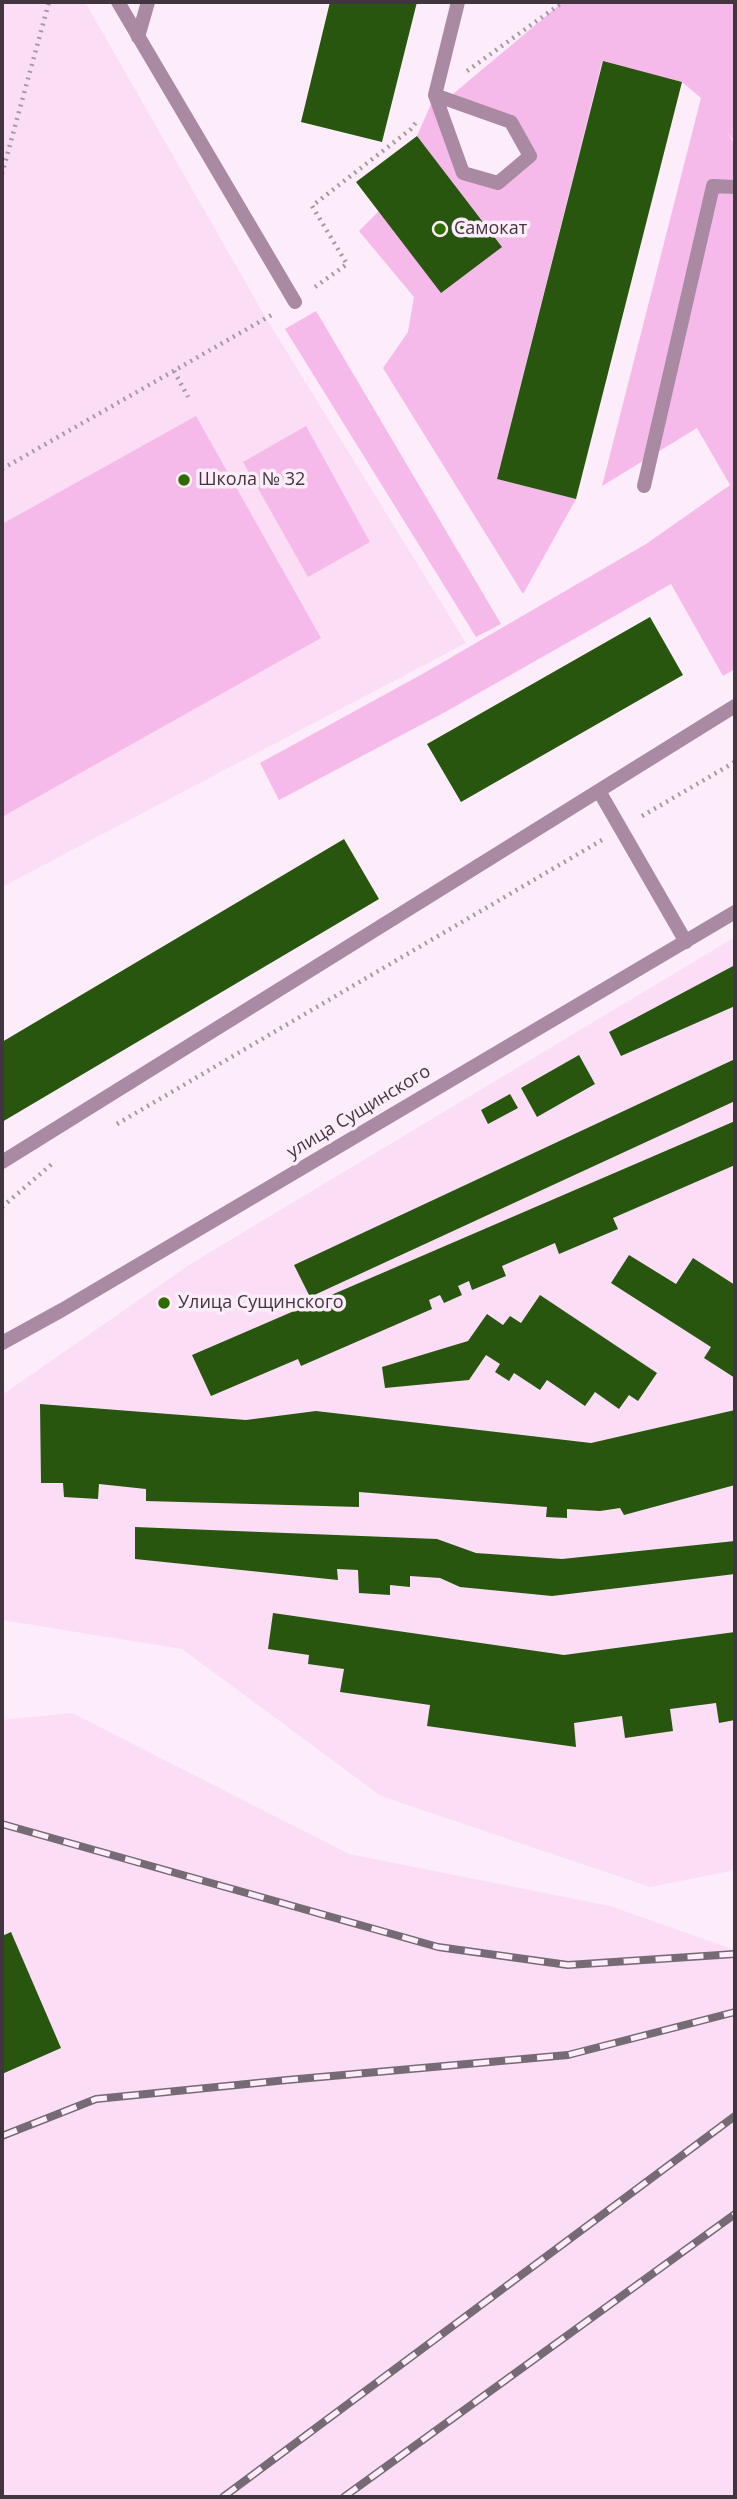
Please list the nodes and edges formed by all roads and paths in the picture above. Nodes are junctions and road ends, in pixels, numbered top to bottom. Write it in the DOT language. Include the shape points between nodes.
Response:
graph roads {
  1 [pos="49,2"];
  2 [pos="118,2"];
  3 [pos="149,2"];
  4 [pos="458,2"];
  5 [pos="138,37"];
  6 [pos="435,95"];
  7 [pos="2,146"];
  8 [pos="9,148"];
  9 [pos="2,174"];
  10 [pos="735,187"];
  11 [pos="295,302"];
  12 [pos="174,371"];
  13 [pos="188,397"];
  14 [pos="644,486"];
  15 [pos="735,706"];
  16 [pos="735,762"];
  17 [pos="599,791"];
  18 [pos="620,829"];
  19 [pos="735,912"];
  20 [pos="686,942"];
  21 [pos="107,1129"];
  22 [pos="59,1157"];
  23 [pos="2,1162"];
  24 [pos="2,1208"];
  25 [pos="2,1343"];
  1 -- 8 [label="path"];
  2 -- 5 [label="street"];
  3 -- 5 [label="street"];
  4 -- 6 [label="street"];
  5 -- 11 [label="street"];
  6 -- 6 [label="street" via="463,173 498,183 530,156 511,121"];
  7 -- 8 [label="path"];
  8 -- 9 [label="path"];
  10 -- 14 [label="street" via="713,186"];
  12 -- 13 [label="path"];
  15 -- 17 [label="street"];
  16 -- 18 [label="path"];
  17 -- 18 [label="street"];
  17 -- 23 [label="street"];
  18 -- 20 [label="street"];
  18 -- 21 [label="path"];
  19 -- 20 [label="street, улица Сущинского"];
  20 -- 25 [label="street, улица Сущинского"];
  22 -- 24 [label="path"];
}
